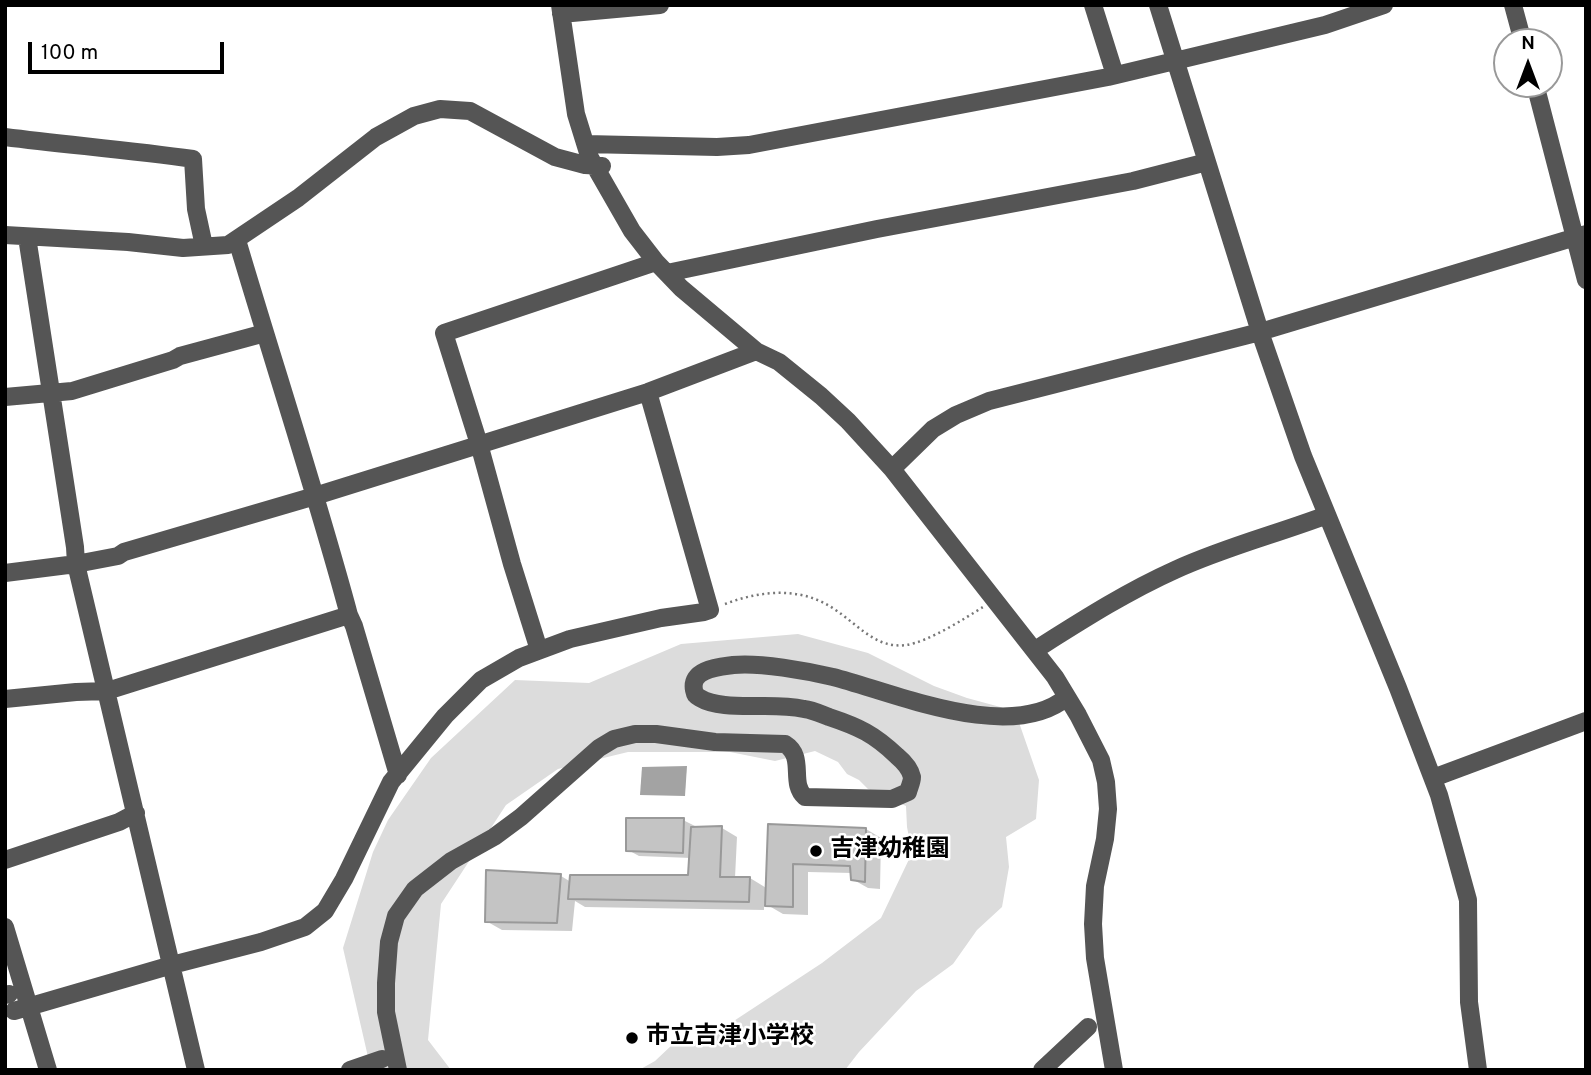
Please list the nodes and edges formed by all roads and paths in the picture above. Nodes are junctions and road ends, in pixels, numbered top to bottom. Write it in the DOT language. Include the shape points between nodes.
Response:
graph roads {
  1 [pos="660,5"];
  2 [pos="1094,5"];
  3 [pos="1158,5"];
  4 [pos="1384,5"];
  5 [pos="1513,5"];
  6 [pos="560,10"];
  7 [pos="1519,28"];
  8 [pos="1176,60"];
  9 [pos="1115,75"];
  10 [pos="1539,98"];
  11 [pos="5,137"];
  12 [pos="586,144"];
  13 [pos="1207,162"];
  14 [pos="598,166"];
  15 [pos="5,235"];
  16 [pos="1581,235"];
  17 [pos="27,237"];
  18 [pos="237,240"];
  19 [pos="204,246"];
  20 [pos="662,268"];
  21 [pos="1586,280"];
  22 [pos="1260,332"];
  23 [pos="265,333"];
  24 [pos="756,351"];
  25 [pos="648,392"];
  26 [pos="50,393"];
  27 [pos="5,397"];
  28 [pos="479,444"];
  29 [pos="892,470"];
  30 [pos="315,496"];
  31 [pos="1328,515"];
  32 [pos="76,564"];
  33 [pos="5,573"];
  34 [pos="983,607"];
  35 [pos="710,610"];
  36 [pos="349,615"];
  37 [pos="539,650"];
  38 [pos="1035,650"];
  39 [pos="107,691"];
  40 [pos="1067,697"];
  41 [pos="5,699"];
  42 [pos="1586,721"];
  43 [pos="398,775"];
  44 [pos="1433,778"];
  45 [pos="136,813"];
  46 [pos="5,860"];
  47 [pos="5,926"];
  48 [pos="172,965"];
  49 [pos="15,1002"];
  50 [pos="1088,1027"];
  51 [pos="382,1059"];
  52 [pos="48,1070"];
  53 [pos="196,1070"];
  54 [pos="350,1070"];
  55 [pos="398,1070"];
  56 [pos="1042,1070"];
  57 [pos="1114,1070"];
  58 [pos="1478,1070"];
  1 -- 6 [label="street"];
  2 -- 9 [label="street"];
  3 -- 8 [label="street"];
  4 -- 8 [label="street" via="1325,25"];
  5 -- 7 [label="street"];
  6 -- 12 [label="street" via="576,114"];
  8 -- 9 [label="street"];
  8 -- 13 [label="street"];
  9 -- 12 [label="street" via="749,145"];
  10 -- 16 [label="street"];
  11 -- 19 [label="street" via="192,159"];
  12 -- 14 [label="street"];
  13 -- 20 [label="street" via="1133,181"];
  13 -- 22 [label="street"];
  14 -- 18 [label="street" via="555,157 470,111 440,109 414,116 376,137"];
  14 -- 20 [label="street" via="632,231"];
  15 -- 17 [label="street"];
  16 -- 21 [label="street"];
  16 -- 22 [label="street"];
  17 -- 19 [label="street"];
  17 -- 26 [label="street"];
  18 -- 19 [label="street"];
  18 -- 23 [label="street"];
  20 -- 24 [label="street"];
  20 -- 28 [label="street" via="584,285 443,333"];
  22 -- 29 [label="street" via="989,401 933,429"];
  22 -- 31 [label="street"];
  23 -- 26 [label="street" via="72,391"];
  23 -- 30 [label="street"];
  24 -- 25 [label="street"];
  24 -- 29 [label="street" via="779,362 821,396"];
  25 -- 28 [label="street"];
  25 -- 35 [label="street"];
  26 -- 27 [label="street"];
  26 -- 32 [label="street"];
  28 -- 30 [label="street"];
  28 -- 37 [label="street"];
  29 -- 38 [label="street"];
  30 -- 32 [label="street" via="118,556"];
  30 -- 36 [label="street"];
  31 -- 38 [label="street" via="1176,569 1106,605"];
  31 -- 44 [label="street"];
  32 -- 33 [label="street"];
  32 -- 39 [label="street"];
  34 -- 35 [label="path" via="909,645 874,640 836,609 796,593 754,594"];
  35 -- 37 [label="street" via="570,639"];
  36 -- 39 [label="street"];
  36 -- 43 [label="street"];
  37 -- 43 [label="street" via="481,680"];
  38 -- 40 [label="street"];
  39 -- 41 [label="street"];
  39 -- 45 [label="street"];
  40 -- 55 [label="street" via="1034,713 987,716 794,670 741,664 701,674 693,688 701,699 805,709 859,727 880,739 906,764 912,778 908,792 892,799 805,797 799,790 795,754 785,744 656,734 614,739 521,817 415,889 396,916 389,942 386,1012"];
  40 -- 57 [label="street" via="1101,760 1106,782 1108,809 1093,924"];
  42 -- 44 [label="street"];
  43 -- 48 [label="street" via="325,911 305,927"];
  44 -- 58 [label="street" via="1468,900 1469,1002"];
  45 -- 46 [label="street"];
  45 -- 48 [label="street"];
  47 -- 49 [label="street"];
  48 -- 49 [label="street"];
  48 -- 53 [label="street"];
  49 -- 52 [label="street"];
  50 -- 56 [label="street"];
  51 -- 54 [label="street"];
}
